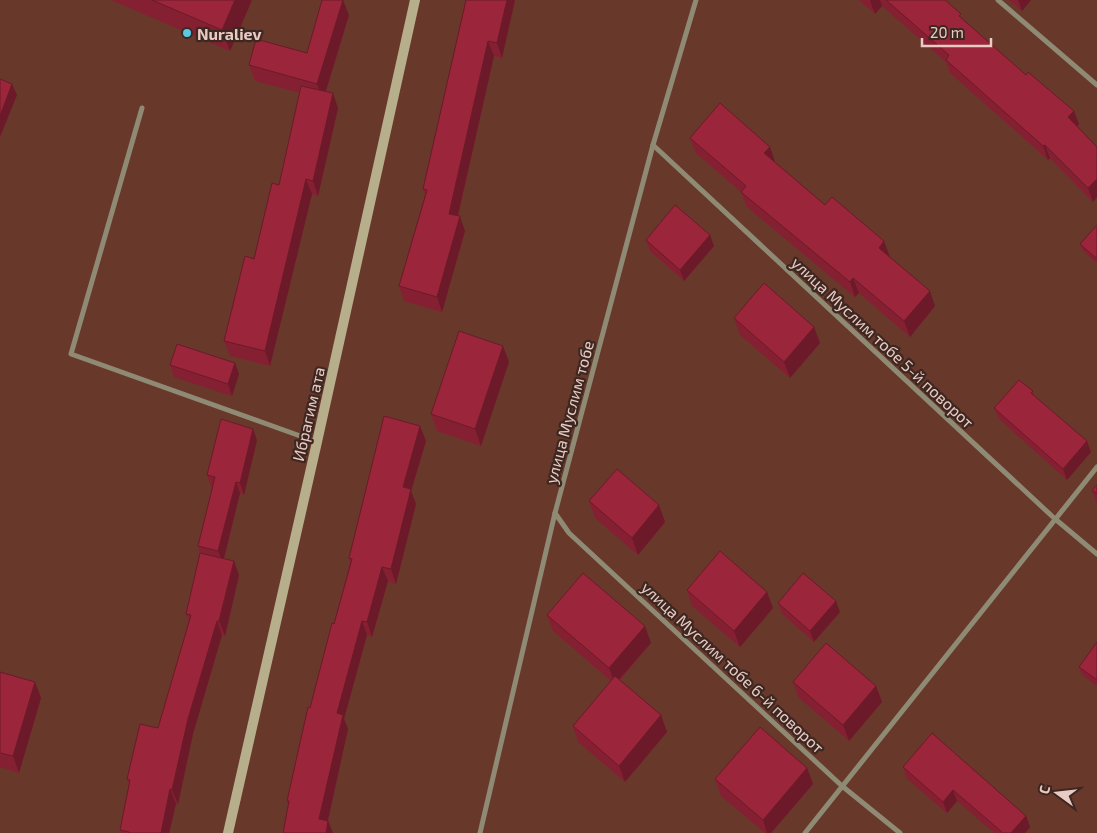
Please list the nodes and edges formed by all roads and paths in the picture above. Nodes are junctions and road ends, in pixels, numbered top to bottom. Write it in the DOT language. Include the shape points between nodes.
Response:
graph roads {
  1 [pos="415,0"];
  2 [pos="696,0"];
  3 [pos="998,0"];
  4 [pos="1097,85"];
  5 [pos="142,108"];
  6 [pos="653,145"];
  7 [pos="317,442"];
  8 [pos="1097,467"];
  9 [pos="555,513"];
  10 [pos="1054,518"];
  11 [pos="1097,554"];
  12 [pos="842,786"];
  13 [pos="228,833"];
  14 [pos="480,833"];
  15 [pos="805,833"];
  16 [pos="900,833"];
  1 -- 7 [label="street, Ибрагим ата"];
  2 -- 6 [label="street, улица Муслим тобе"];
  3 -- 4 [label="street"];
  5 -- 7 [label="street" via="71,354"];
  6 -- 9 [label="street, улица Муслим тобе"];
  6 -- 10 [label="street, улица Муслим тобе 5-й поворот"];
  7 -- 13 [label="street, Ибрагим ата"];
  8 -- 10 [label="street"];
  9 -- 12 [label="street, улица Муслим тобе 6-й поворот" via="569,533"];
  9 -- 14 [label="street, улица Муслим тобе"];
  10 -- 11 [label="street, улица Муслим тобе 5-й поворот"];
  10 -- 12 [label="street"];
  12 -- 15 [label="street"];
  12 -- 16 [label="street, улица Муслим тобе 6-й поворот"];
}
